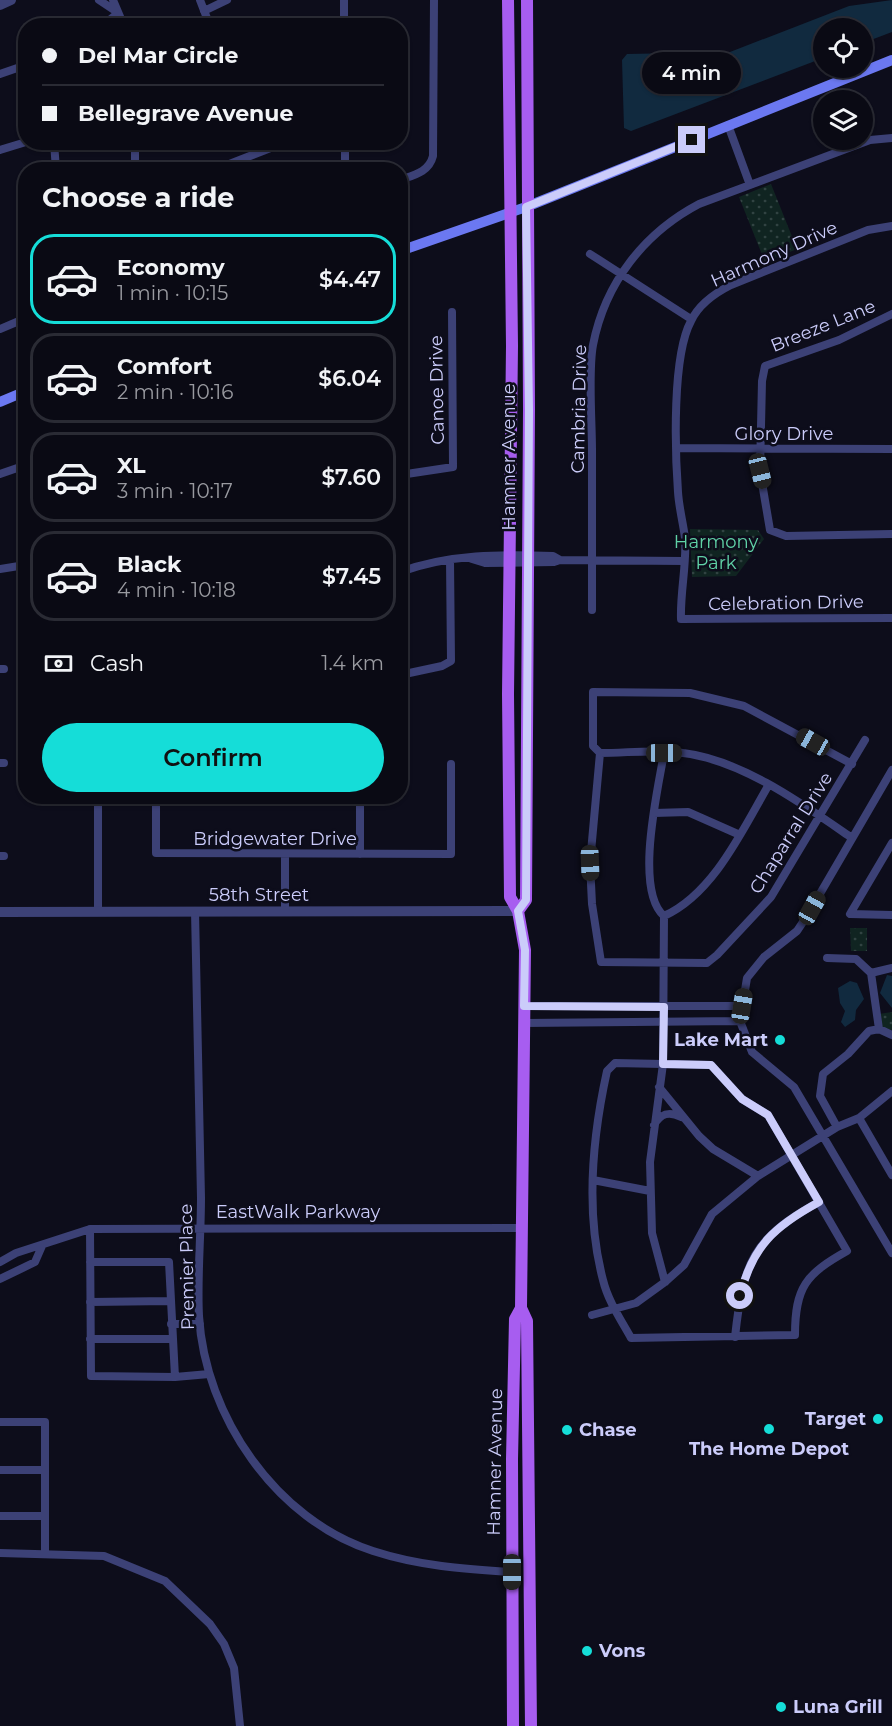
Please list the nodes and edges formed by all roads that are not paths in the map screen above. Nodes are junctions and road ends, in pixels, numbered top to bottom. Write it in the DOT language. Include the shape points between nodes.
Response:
graph roads {
  1 [pos="10,0"];
  2 [pos="99,0"];
  3 [pos="113,0"];
  4 [pos="200,0"];
  5 [pos="227,0"];
  6 [pos="344,0"];
  7 [pos="434,0"];
  8 [pos="508,0"];
  9 [pos="527,0"];
  10 [pos="0,5"];
  11 [pos="204,11"];
  12 [pos="118,13"];
  13 [pos="112,18"];
  14 [pos="120,18"];
  15 [pos="207,18"];
  16 [pos="344,18"];
  17 [pos="892,60"];
  18 [pos="18,68"];
  19 [pos="0,74"];
  20 [pos="728,125"];
  21 [pos="892,138"];
  22 [pos="18,144"];
  23 [pos="0,150"];
  24 [pos="265,150"];
  25 [pos="235,162"];
  26 [pos="408,177"];
  27 [pos="750,185"];
  28 [pos="526,207"];
  29 [pos="509,214"];
  30 [pos="892,226"];
  31 [pos="408,248"];
  32 [pos="590,254"];
  33 [pos="621,275"];
  34 [pos="452,312"];
  35 [pos="892,314"];
  36 [pos="691,319"];
  37 [pos="18,321"];
  38 [pos="0,329"];
  39 [pos="18,394"];
  40 [pos="0,402"];
  41 [pos="676,448"];
  42 [pos="761,449"];
  43 [pos="892,449"];
  44 [pos="18,468"];
  45 [pos="0,474"];
  46 [pos="408,474"];
  47 [pos="892,534"];
  48 [pos="510,559"];
  49 [pos="526,559"];
  50 [pos="592,559"];
  51 [pos="450,560"];
  52 [pos="684,561"];
  53 [pos="18,566"];
  54 [pos="0,569"];
  55 [pos="408,570"];
  56 [pos="592,610"];
  57 [pos="892,618"];
  58 [pos="681,620"];
  59 [pos="408,673"];
  60 [pos="865,740"];
  61 [pos="600,753"];
  62 [pos="664,753"];
  63 [pos="451,764"];
  64 [pos="852,764"];
  65 [pos="892,770"];
  66 [pos="768,786"];
  67 [pos="98,804"];
  68 [pos="156,804"];
  69 [pos="360,804"];
  70 [pos="654,813"];
  71 [pos="819,816"];
  72 [pos="740,835"];
  73 [pos="852,838"];
  74 [pos="892,843"];
  75 [pos="285,854"];
  76 [pos="360,854"];
  77 [pos="195,911"];
  78 [pos="285,911"];
  79 [pos="518,911"];
  80 [pos="0,912"];
  81 [pos="98,912"];
  82 [pos="892,915"];
  83 [pos="664,916"];
  84 [pos="827,958"];
  85 [pos="664,963"];
  86 [pos="892,968"];
  87 [pos="871,973"];
  88 [pos="524,1006"];
  89 [pos="742,1006"];
  90 [pos="664,1007"];
  91 [pos="664,1021"];
  92 [pos="740,1021"];
  93 [pos="524,1023"];
  94 [pos="879,1029"];
  95 [pos="892,1035"];
  96 [pos="663,1064"];
  97 [pos="659,1087"];
  98 [pos="892,1091"];
  99 [pos="683,1118"];
  100 [pos="859,1118"];
  101 [pos="653,1126"];
  102 [pos="837,1127"];
  103 [pos="823,1137"];
  104 [pos="791,1155"];
  105 [pos="882,1157"];
  106 [pos="892,1157"];
  107 [pos="892,1175"];
  108 [pos="758,1176"];
  109 [pos="593,1180"];
  110 [pos="650,1191"];
  111 [pos="819,1202"];
  112 [pos="201,1227"];
  113 [pos="522,1228"];
  114 [pos="90,1229"];
  115 [pos="42,1245"];
  116 [pos="892,1253"];
  117 [pos="0,1262"];
  118 [pos="90,1262"];
  119 [pos="0,1279"];
  120 [pos="664,1282"];
  121 [pos="170,1301"];
  122 [pos="90,1302"];
  123 [pos="521,1308"];
  124 [pos="615,1309"];
  125 [pos="592,1315"];
  126 [pos="171,1324"];
  127 [pos="200,1324"];
  128 [pos="515,1331"];
  129 [pos="735,1338"];
  130 [pos="90,1339"];
  131 [pos="171,1339"];
  132 [pos="209,1374"];
  133 [pos="175,1377"];
  134 [pos="527,1397"];
  135 [pos="0,1422"];
  136 [pos="0,1470"];
  137 [pos="45,1470"];
  138 [pos="0,1516"];
  139 [pos="45,1516"];
  140 [pos="0,1553"];
  141 [pos="45,1553"];
  142 [pos="512,1572"];
  143 [pos="240,1726"];
  144 [pos="513,1726"];
  145 [pos="531,1726"];
  1 -- 10 [label="street"];
  2 -- 12 [label="street"];
  3 -- 12 [label="street"];
  4 -- 11 [label="street"];
  5 -- 11 [label="street"];
  6 -- 16 [label="street"];
  7 -- 26 [label="street" via="434,148 431,163"];
  8 -- 29 [label="main road, Hamner Avenue"];
  9 -- 28 [label="main road, Hamner Avenue"];
  11 -- 15 [label="street"];
  12 -- 13 [label="street"];
  12 -- 14 [label="street"];
  17 -- 20 [label="main road"];
  18 -- 19 [label="street"];
  20 -- 27 [label="street"];
  20 -- 28 [label="main road"];
  21 -- 27 [label="street, Cambria Drive" via="870,140"];
  22 -- 23 [label="street"];
  24 -- 25 [label="street"];
  27 -- 33 [label="street, Cambria Drive" via="699,204 660,228"];
  28 -- 29 [label="main road"];
  28 -- 49 [label="main road, Hamner Avenue"];
  29 -- 31 [label="main road"];
  29 -- 48 [label="main road, Hamner Avenue"];
  30 -- 36 [label="street, Harmony Drive" via="868,230 731,285 713,295"];
  32 -- 33 [label="street"];
  33 -- 36 [label="street"];
  33 -- 50 [label="street, Cambria Drive" via="610,293 592,346"];
  34 -- 46 [label="street, Canoe Drive" via="453,467"];
  35 -- 42 [label="street, Breeze Lane" via="839,340 765,366"];
  36 -- 41 [label="street, Harmony Drive" via="683,341"];
  37 -- 38 [label="street"];
  39 -- 40 [label="main road"];
  41 -- 42 [label="street, Glory Drive"];
  41 -- 52 [label="street, Harmony Drive"];
  42 -- 43 [label="street, Glory Drive"];
  42 -- 47 [label="street" via="760,471 770,530 786,536"];
  44 -- 45 [label="street"];
  48 -- 49 [label="street"];
  48 -- 51 [label="street" via="487,555"];
  48 -- 79 [label="main road, Hamner Avenue" via="510,897"];
  49 -- 50 [label="street"];
  49 -- 79 [label="main road, Hamner Avenue" via="526,900"];
  50 -- 52 [label="street"];
  50 -- 56 [label="street, Cambria Drive"];
  51 -- 55 [label="street"];
  51 -- 59 [label="street" via="451,661"];
  52 -- 58 [label="street, Harmony Drive"];
  53 -- 54 [label="street"];
  57 -- 58 [label="street, Celebration Drive"];
  60 -- 64 [label="street, Chaparral Drive"];
  61 -- 62 [label="street"];
  61 -- 64 [label="street" via="593,746 593,692 690,693 744,706"];
  61 -- 85 [label="street, Chaparral Drive" via="590,863 601,962"];
  62 -- 66 [label="street" via="683,753 720,762"];
  62 -- 70 [label="street"];
  63 -- 76 [label="street, Bridgewater Drive" via="451,854"];
  64 -- 71 [label="street, Chaparral Drive"];
  65 -- 73 [label="street"];
  66 -- 71 [label="street"];
  66 -- 72 [label="street"];
  67 -- 81 [label="street"];
  68 -- 75 [label="street, Bridgewater Drive" via="156,853"];
  69 -- 76 [label="street"];
  70 -- 72 [label="street" via="688,812"];
  70 -- 83 [label="street" via="650,881 657,910"];
  71 -- 73 [label="street"];
  71 -- 85 [label="street, Chaparral Drive" via="771,897 717,955 707,963"];
  72 -- 83 [label="street" via="711,877 679,910"];
  73 -- 89 [label="street" via="797,931 764,957 747,978"];
  74 -- 82 [label="street" via="850,914"];
  75 -- 76 [label="street, Bridgewater Drive"];
  75 -- 78 [label="street"];
  77 -- 78 [label="street, 58th Street"];
  77 -- 81 [label="street, 58th Street"];
  77 -- 112 [label="street, Premier Place"];
  78 -- 79 [label="street, 58th Street"];
  79 -- 88 [label="main road, Hamner Avenue" via="525,950"];
  80 -- 81 [label="street, 58th Street"];
  83 -- 85 [label="street"];
  84 -- 87 [label="street" via="856,959"];
  85 -- 90 [label="street"];
  86 -- 87 [label="street"];
  87 -- 94 [label="street"];
  88 -- 90 [label="street"];
  88 -- 93 [label="main road, Hamner Avenue"];
  89 -- 90 [label="street"];
  89 -- 92 [label="street"];
  90 -- 91 [label="street"];
  91 -- 92 [label="street"];
  91 -- 93 [label="street"];
  91 -- 96 [label="street"];
  92 -- 103 [label="street" via="752,1052 794,1087"];
  93 -- 113 [label="main road, Hamner Avenue"];
  94 -- 95 [label="street"];
  94 -- 102 [label="street" via="863,1036 823,1074 820,1096"];
  96 -- 97 [label="street"];
  96 -- 104 [label="street" via="711,1065 742,1099 768,1115"];
  96 -- 109 [label="street" via="615,1064 607,1071 593,1148"];
  97 -- 99 [label="street"];
  97 -- 101 [label="street"];
  98 -- 100 [label="street"];
  99 -- 101 [label="street" via="673,1113 663,1115"];
  99 -- 108 [label="street" via="713,1149"];
  100 -- 102 [label="street"];
  100 -- 105 [label="street"];
  101 -- 110 [label="street"];
  102 -- 103 [label="street"];
  103 -- 104 [label="street"];
  103 -- 116 [label="street"];
  104 -- 108 [label="street"];
  104 -- 111 [label="street"];
  105 -- 106 [label="street"];
  105 -- 107 [label="street"];
  108 -- 120 [label="street" via="712,1214 684,1265"];
  109 -- 110 [label="street"];
  109 -- 124 [label="street" via="595,1233 603,1281"];
  110 -- 120 [label="street" via="652,1233"];
  111 -- 129 [label="street" via="764,1240 745,1274"];
  111 -- 129 [label="street" via="847,1251 823,1264 803,1283 795,1309 795,1335"];
  112 -- 113 [label="street, EastWalk Parkway"];
  112 -- 114 [label="street, EastWalk Parkway"];
  112 -- 127 [label="street, Premier Place"];
  113 -- 123 [label="main road, Hamner Avenue"];
  114 -- 115 [label="street, EastWalk Parkway"];
  114 -- 118 [label="street"];
  115 -- 117 [label="street, EastWalk Parkway"];
  115 -- 119 [label="street" via="35,1262"];
  118 -- 121 [label="street" via="169,1262"];
  118 -- 122 [label="street"];
  120 -- 124 [label="street" via="636,1303"];
  121 -- 122 [label="street"];
  121 -- 126 [label="street"];
  122 -- 130 [label="street"];
  123 -- 128 [label="main road, Hamner Avenue" via="515,1319"];
  123 -- 134 [label="main road, Hamner Avenue" via="527,1321"];
  124 -- 125 [label="street"];
  124 -- 129 [label="street" via="631,1338"];
  126 -- 127 [label="street"];
  126 -- 131 [label="street"];
  127 -- 132 [label="street, Premier Place"];
  128 -- 134 [label="main road" via="520,1343 520,1388"];
  128 -- 142 [label="main road, Hamner Avenue"];
  130 -- 131 [label="street"];
  130 -- 133 [label="street" via="91,1376"];
  131 -- 133 [label="street"];
  132 -- 133 [label="street"];
  132 -- 142 [label="street, Premier Place" via="233,1429 259,1469 295,1508 331,1532 371,1551 435,1567"];
  134 -- 145 [label="main road, Hamner Avenue"];
  135 -- 137 [label="street" via="45,1422"];
  136 -- 137 [label="street"];
  137 -- 139 [label="street"];
  138 -- 139 [label="street"];
  139 -- 141 [label="street"];
  140 -- 141 [label="street"];
  141 -- 143 [label="street" via="104,1556 165,1581 210,1624 224,1644 234,1668"];
  142 -- 144 [label="main road, Hamner Avenue"];
}
